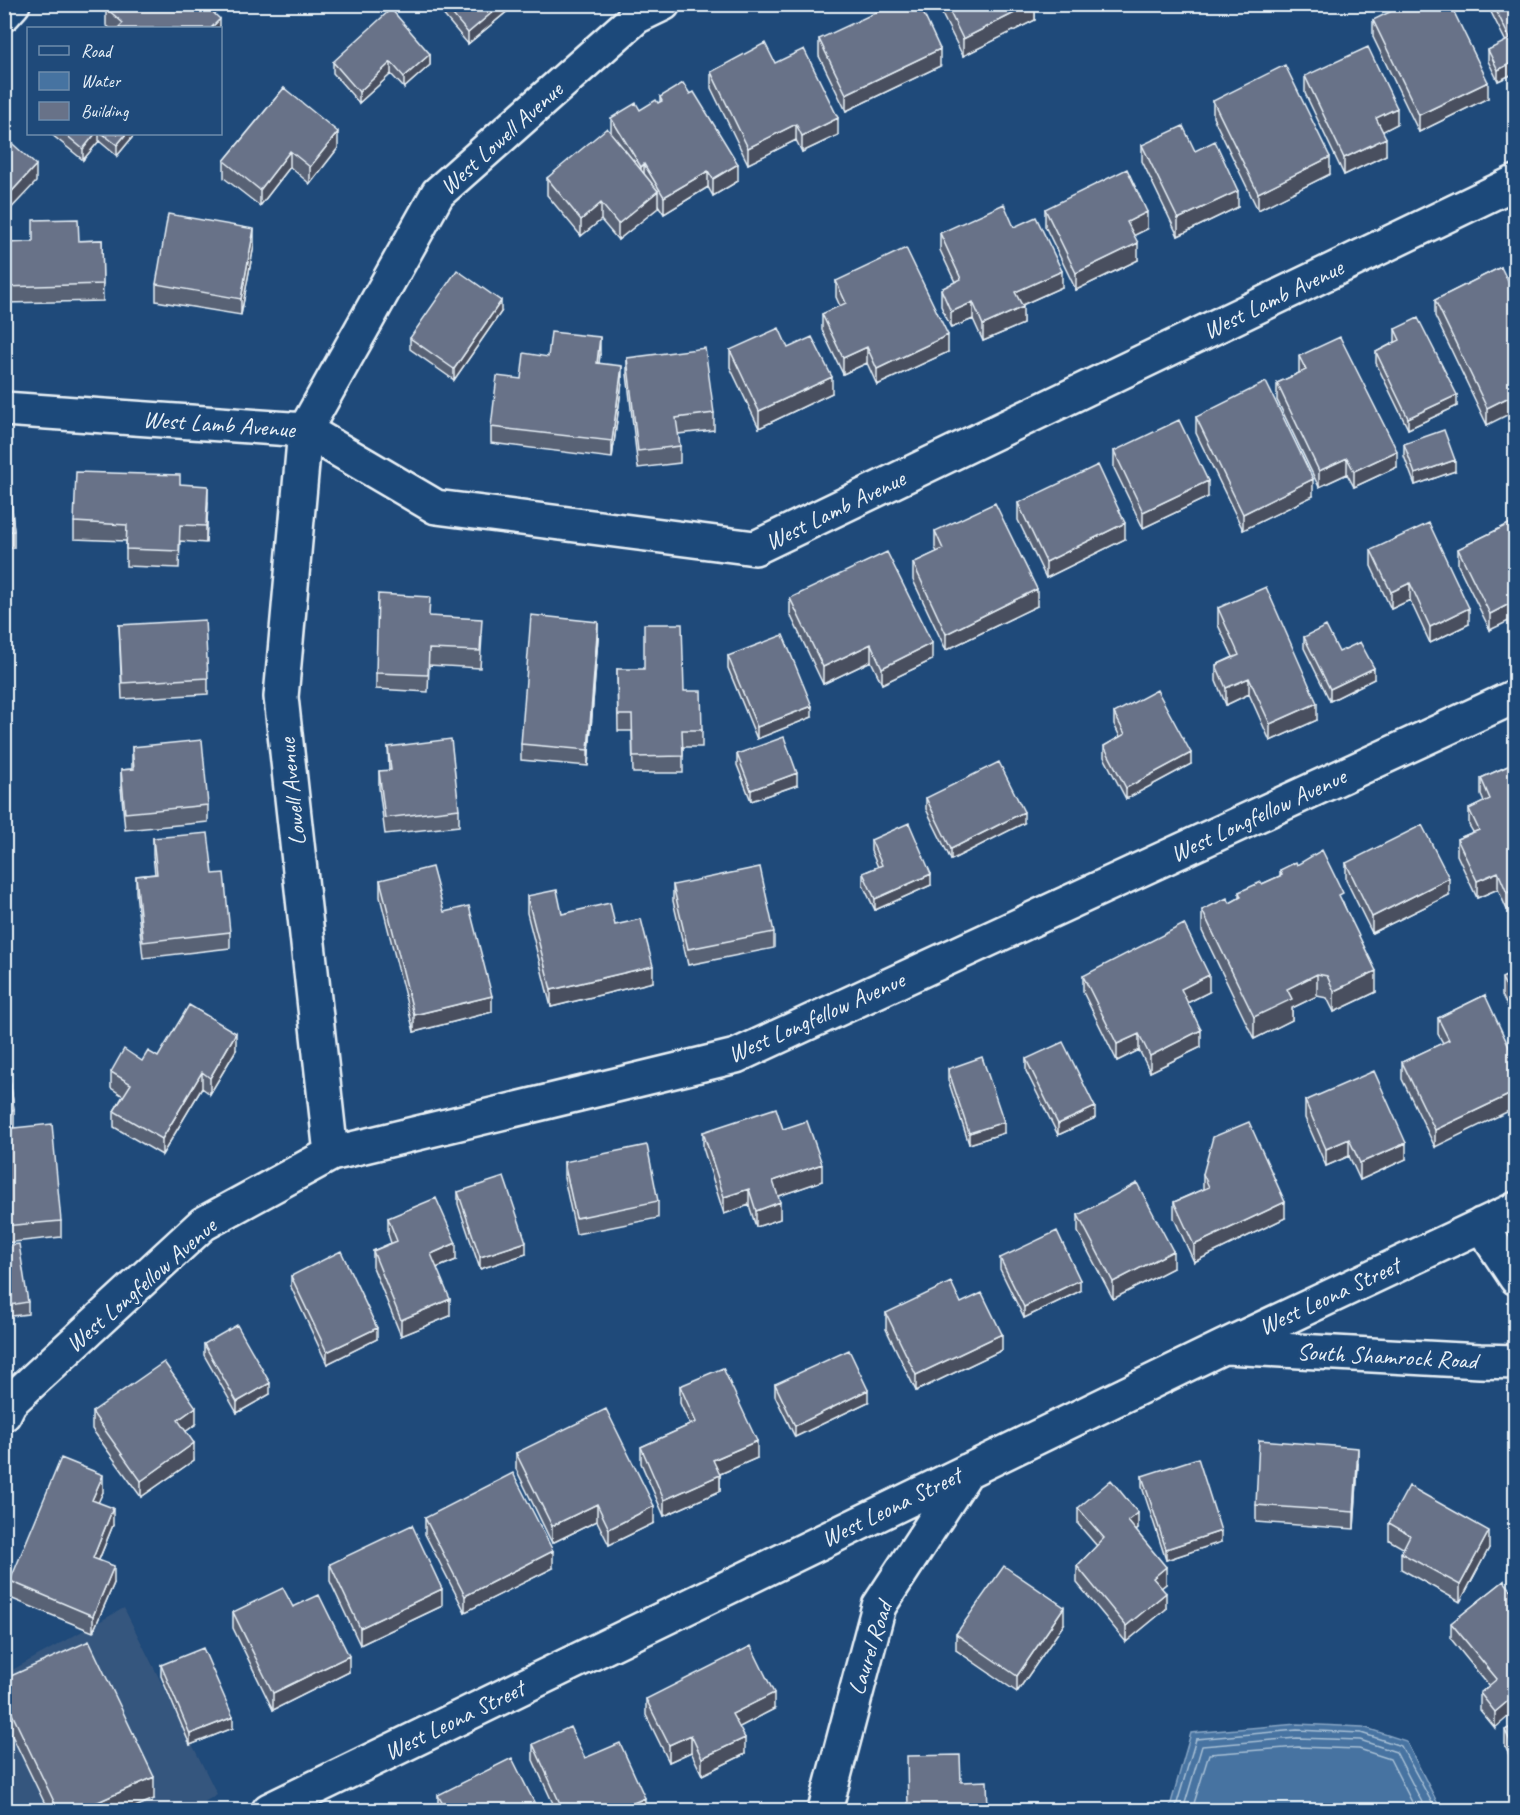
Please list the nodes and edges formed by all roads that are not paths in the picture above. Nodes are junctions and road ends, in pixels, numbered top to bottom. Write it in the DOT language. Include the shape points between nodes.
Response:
graph roads {
  1 [pos="13,4"];
  2 [pos="663,4"];
  3 [pos="4,14"];
  4 [pos="1515,182"];
  5 [pos="4,409"];
  6 [pos="305,430"];
  7 [pos="1515,696"];
  8 [pos="331,1154"];
  9 [pos="1515,1209"];
  10 [pos="1481,1225"];
  11 [pos="1515,1278"];
  12 [pos="1223,1347"];
  13 [pos="1515,1362"];
  14 [pos="6,1406"];
  15 [pos="968,1470"];
  16 [pos="269,1810"];
  17 [pos="825,1810"];
  1 -- 3 [label="street"];
  2 -- 6 [label="street, West Lowell Avenue" via="636,17 438,193"];
  4 -- 6 [label="street, West Lamb Avenue" via="755,548 436,507"];
  5 -- 6 [label="street, West Lamb Avenue"];
  6 -- 8 [label="street, Lowell Avenue" via="281,697"];
  7 -- 8 [label="street, West Longfellow Avenue" via="736,1056"];
  8 -- 14 [label="street, West Longfellow Avenue" via="203,1224"];
  9 -- 10 [label="street, West Leona Street"];
  10 -- 11 [label="street"];
  10 -- 12 [label="street, West Leona Street"];
  12 -- 13 [label="street, South Shamrock Road"];
  12 -- 15 [label="street, West Leona Street"];
  15 -- 16 [label="street, West Leona Street"];
  15 -- 17 [label="street, Laurel Road" via="879,1606"];
}
